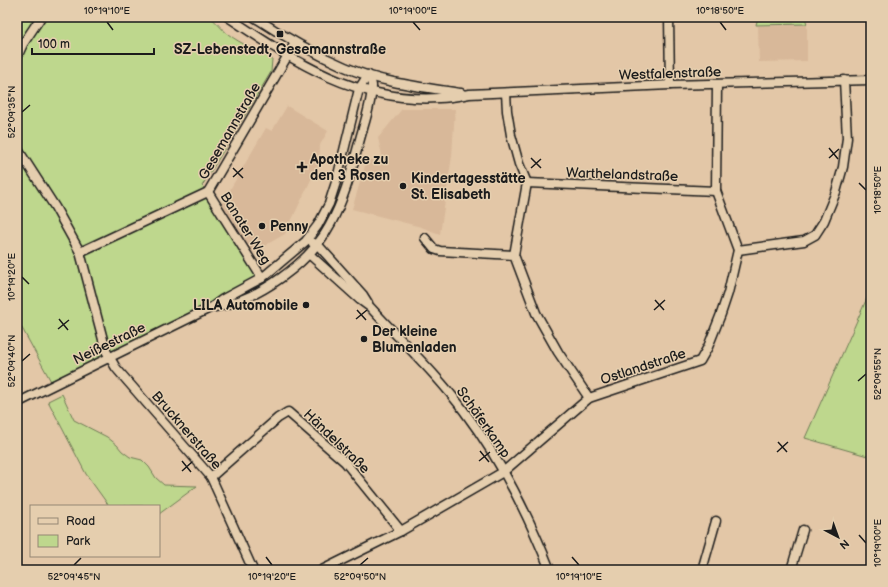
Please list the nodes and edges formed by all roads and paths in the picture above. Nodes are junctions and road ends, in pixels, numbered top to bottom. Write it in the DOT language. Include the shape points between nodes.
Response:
graph roads {
  1 [pos="41,17"];
  2 [pos="228,17"];
  3 [pos="254,17"];
  4 [pos="669,17"];
  5 [pos="295,43"];
  6 [pos="287,56"];
  7 [pos="17,57"];
  8 [pos="368,75"];
  9 [pos="844,80"];
  10 [pos="871,80"];
  11 [pos="717,84"];
  12 [pos="670,86"];
  13 [pos="358,89"];
  14 [pos="372,92"];
  15 [pos="506,93"];
  16 [pos="469,94"];
  17 [pos="17,148"];
  18 [pos="526,183"];
  19 [pos="716,191"];
  20 [pos="208,192"];
  21 [pos="425,238"];
  22 [pos="306,241"];
  23 [pos="317,244"];
  24 [pos="738,250"];
  25 [pos="80,252"];
  26 [pos="309,254"];
  27 [pos="514,255"];
  28 [pos="261,277"];
  29 [pos="212,307"];
  30 [pos="370,307"];
  31 [pos="110,357"];
  32 [pos="589,398"];
  33 [pos="17,403"];
  34 [pos="503,472"];
  35 [pos="211,477"];
  36 [pos="716,521"];
  37 [pos="803,530"];
  38 [pos="400,531"];
  39 [pos="253,570"];
  40 [pos="322,570"];
  41 [pos="550,570"];
  42 [pos="702,570"];
  43 [pos="791,570"];
  1 -- 7 [label="street"];
  2 -- 6 [label="street, Westfalenstraße"];
  3 -- 5 [label="street, Westfalenstraße"];
  4 -- 12 [label="street"];
  5 -- 6 [label="street, Gesemannstraße"];
  5 -- 8 [label="street, Westfalenstraße"];
  6 -- 13 [label="street, Westfalenstraße"];
  6 -- 20 [label="street, Gesemannstraße"];
  8 -- 13 [label="street, Neißestraße"];
  8 -- 14 [label="street, Neißestraße"];
  8 -- 16 [label="street, Westfalenstraße"];
  9 -- 10 [label="street, Westfalenstraße"];
  9 -- 11 [label="street, Westfalenstraße"];
  9 -- 24 [label="street" via="847,138 843,167 824,221 815,235 804,241"];
  11 -- 12 [label="street, Westfalenstraße"];
  11 -- 19 [label="street"];
  12 -- 15 [label="street, Westfalenstraße"];
  13 -- 14 [label="street, Westfalenstraße"];
  13 -- 22 [label="street, Neißestraße" via="329,204"];
  14 -- 16 [label="street, Westfalenstraße" via="397,97 439,98"];
  14 -- 23 [label="street, Neißestraße" via="342,199 330,225"];
  15 -- 16 [label="street, Westfalenstraße"];
  15 -- 18 [label="street" via="511,135"];
  17 -- 25 [label="street, Brucknerstraße"];
  18 -- 19 [label="street, Warthelandstraße"];
  18 -- 27 [label="street"];
  19 -- 24 [label="street"];
  20 -- 25 [label="street, Gesemannstraße"];
  20 -- 28 [label="street, Banater Weg"];
  21 -- 27 [label="street" via="434,249 440,251"];
  22 -- 23 [label="street"];
  22 -- 26 [label="street"];
  22 -- 28 [label="street, Neißestraße"];
  23 -- 26 [label="street, Neißestraße"];
  23 -- 30 [label="street, Schäferkamp" via="363,295"];
  24 -- 32 [label="street, Ostlandstraße" via="721,314 700,361"];
  25 -- 31 [label="street, Brucknerstraße" via="106,351"];
  26 -- 29 [label="street, Neißestraße" via="267,288 246,299"];
  26 -- 30 [label="street, Schäferkamp"];
  27 -- 32 [label="street" via="536,313"];
  28 -- 29 [label="street, Neißestraße"];
  29 -- 31 [label="street, Neißestraße"];
  30 -- 34 [label="street, Schäferkamp" via="463,410 488,445"];
  31 -- 33 [label="street, Neißestraße"];
  31 -- 35 [label="street, Brucknerstraße" via="116,368"];
  32 -- 34 [label="street, Ostlandstraße"];
  34 -- 38 [label="street"];
  34 -- 41 [label="street, Schäferkamp" via="537,536"];
  35 -- 38 [label="street, Händelstraße" via="288,412 345,462"];
  35 -- 39 [label="street, Brucknerstraße"];
  36 -- 42 [label="street"];
  37 -- 43 [label="street"];
  38 -- 40 [label="street"];
}
